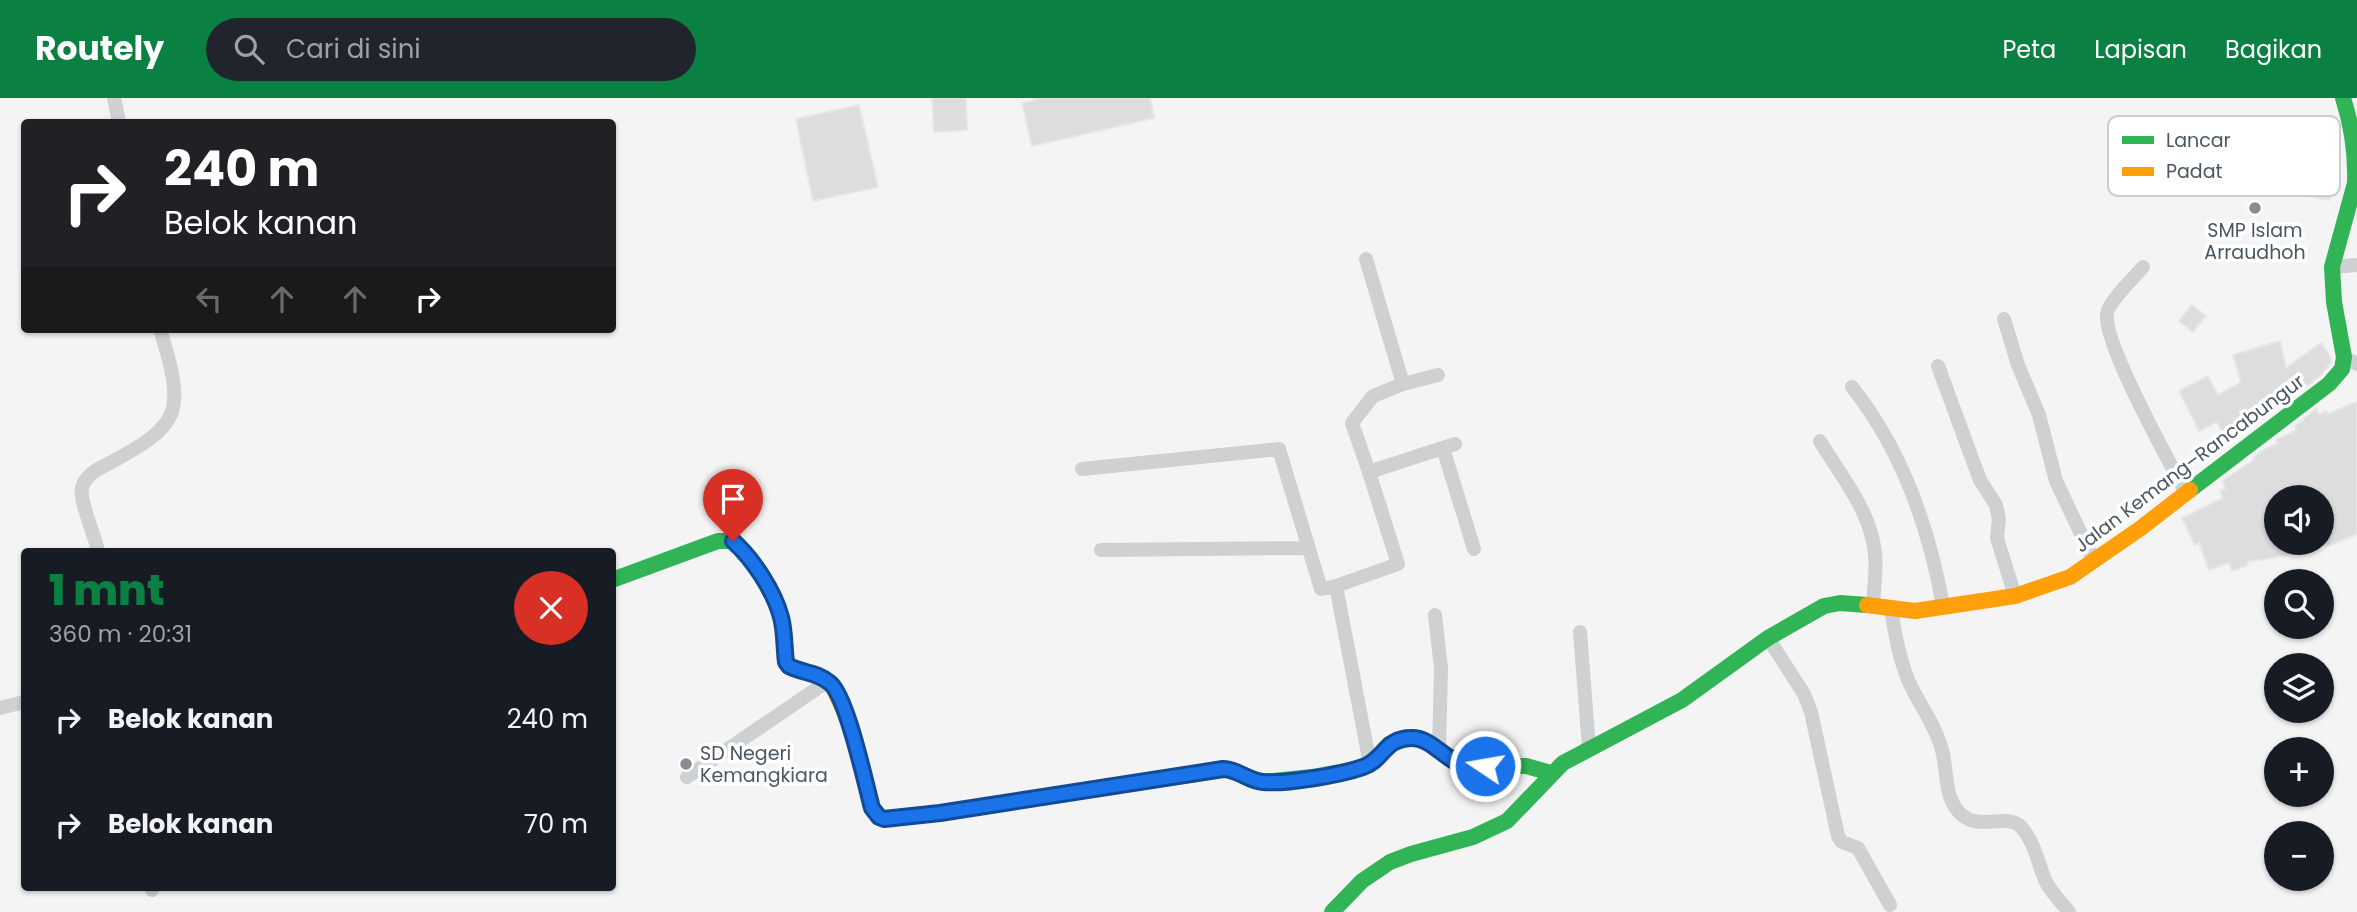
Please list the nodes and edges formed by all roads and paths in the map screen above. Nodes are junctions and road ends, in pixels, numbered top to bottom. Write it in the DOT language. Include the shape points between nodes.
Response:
graph roads {
  1 [pos="114,98"];
  2 [pos="2343,98"];
  3 [pos="118,119"];
  4 [pos="1366,259"];
  5 [pos="2357,265"];
  6 [pos="2143,267"];
  7 [pos="2332,267"];
  8 [pos="2004,319"];
  9 [pos="161,333"];
  10 [pos="2351,360"];
  11 [pos="1938,366"];
  12 [pos="1438,375"];
  13 [pos="1403,384"];
  14 [pos="1852,387"];
  15 [pos="1820,441"];
  16 [pos="1082,469"];
  17 [pos="1369,472"];
  18 [pos="2186,493"];
  19 [pos="97,548"];
  20 [pos="1308,548"];
  21 [pos="1474,549"];
  22 [pos="1101,550"];
  23 [pos="2094,561"];
  24 [pos="616,579"];
  25 [pos="1336,586"];
  26 [pos="2015,596"];
  27 [pos="1873,606"];
  28 [pos="1943,606"];
  29 [pos="1891,609"];
  30 [pos="1435,615"];
  31 [pos="1580,632"];
  32 [pos="1768,638"];
  33 [pos="828,681"];
  34 [pos="21,703"];
  35 [pos="0,708"];
  36 [pos="1589,748"];
  37 [pos="1439,750"];
  38 [pos="1370,764"];
  39 [pos="1551,773"];
  40 [pos="687,777"];
  41 [pos="1890,905"];
  42 [pos="1332,912"];
  43 [pos="2068,912"];
  1 -- 3 [label="street"];
  2 -- 7 [label="street, Jalan Kemang–Rancabungur" via="2354,138 2356,170"];
  4 -- 13 [label="street"];
  5 -- 7 [label="street"];
  6 -- 18 [label="street" via="2110,306 2109,331"];
  7 -- 10 [label="street, Jalan Kemang–Rancabungur" via="2334,302"];
  8 -- 23 [label="street" via="2039,415 2056,481"];
  9 -- 19 [label="street" via="174,407 166,425 152,438 97,469 81,489"];
  10 -- 18 [label="street, Jalan Kemang–Rancabungur" via="2335,379"];
  11 -- 26 [label="street" via="1980,480 1998,509 1997,538"];
  12 -- 13 [label="street"];
  13 -- 17 [label="street" via="1373,396 1352,423"];
  14 -- 28 [label="street" via="1884,431 1904,475 1932,550"];
  15 -- 27 [label="street" via="1869,528 1875,555"];
  16 -- 20 [label="street" via="1279,449"];
  17 -- 21 [label="street" via="1449,446"];
  17 -- 25 [label="street" via="1398,564"];
  18 -- 23 [label="street, Jalan Kemang–Rancabungur"];
  20 -- 22 [label="street"];
  20 -- 25 [label="street" via="1321,589"];
  23 -- 26 [label="street, Jalan Kemang–Rancabungur" via="2058,583"];
  24 -- 33 [label="street" via="718,541 733,541 778,606 786,662"];
  25 -- 38 [label="street"];
  26 -- 28 [label="street, Jalan Kemang–Rancabungur"];
  27 -- 29 [label="street, Jalan Kemang–Rancabungur"];
  27 -- 32 [label="street, Jalan Kemang–Rancabungur" via="1824,606"];
  28 -- 29 [label="street, Jalan Kemang–Rancabungur"];
  29 -- 43 [label="street" via="1896,645 1942,748 1948,792 1956,810 1976,823 2012,821 2021,825 2047,884"];
  30 -- 37 [label="street" via="1441,668"];
  31 -- 36 [label="street"];
  32 -- 36 [label="street, Jalan Kemang–Rancabungur" via="1682,700"];
  32 -- 41 [label="street" via="1811,712 1838,836 1858,848"];
  33 -- 38 [label="street" via="849,725 872,808 884,819 1223,769 1270,782"];
  33 -- 40 [label="street"];
  34 -- 35 [label="street"];
  36 -- 39 [label="street, Jalan Kemang–Rancabungur"];
  37 -- 38 [label="street" via="1418,738 1402,738 1389,744"];
  37 -- 39 [label="street" via="1463,765 1525,766"];
  39 -- 42 [label="street, Jalan Kemang–Rancabungur" via="1534,797 1505,822 1471,838 1388,863"];
}
